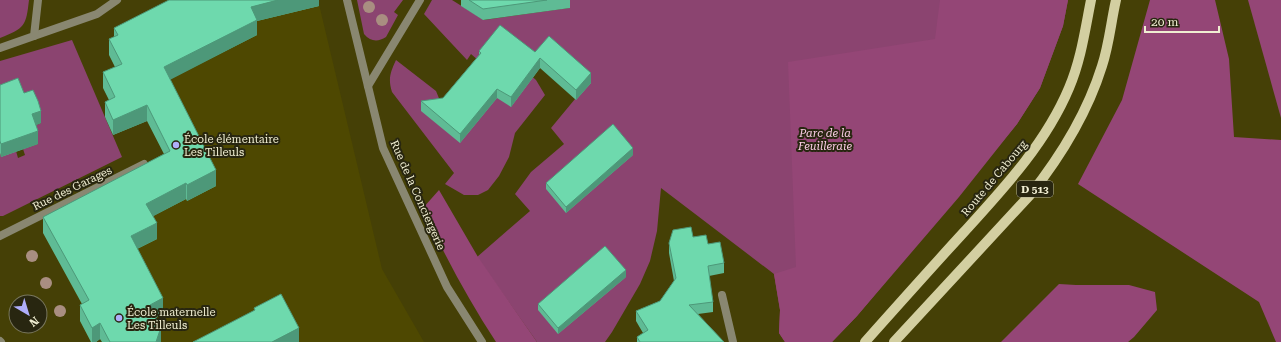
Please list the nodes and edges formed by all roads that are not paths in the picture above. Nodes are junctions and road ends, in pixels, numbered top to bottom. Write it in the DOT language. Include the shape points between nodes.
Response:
graph roads {
  1 [pos="38,0"];
  2 [pos="117,0"];
  3 [pos="347,0"];
  4 [pos="420,0"];
  5 [pos="1091,0"];
  6 [pos="1116,0"];
  7 [pos="34,36"];
  8 [pos="0,48"];
  9 [pos="368,86"];
  10 [pos="154,160"];
  11 [pos="0,236"];
  12 [pos="722,295"];
  13 [pos="482,342"];
  14 [pos="733,342"];
  15 [pos="865,342"];
  16 [pos="894,342"];
  1 -- 7 [label="street"];
  2 -- 7 [label="street" via="97,14"];
  3 -- 9 [label="street, Rue de la Conciergerie"];
  4 -- 9 [label="street"];
  5 -- 15 [label="main road, Route de Cabourg / D 513" via="1076,69 1057,113 1044,135 1004,187"];
  6 -- 16 [label="main road, D 513" via="1103,64 1092,95 1060,154 1030,196"];
  7 -- 8 [label="street"];
  9 -- 13 [label="street, Rue de la Conciergerie" via="383,148 447,286"];
  10 -- 11 [label="street, Rue des Garages"];
  12 -- 14 [label="street"];
}
